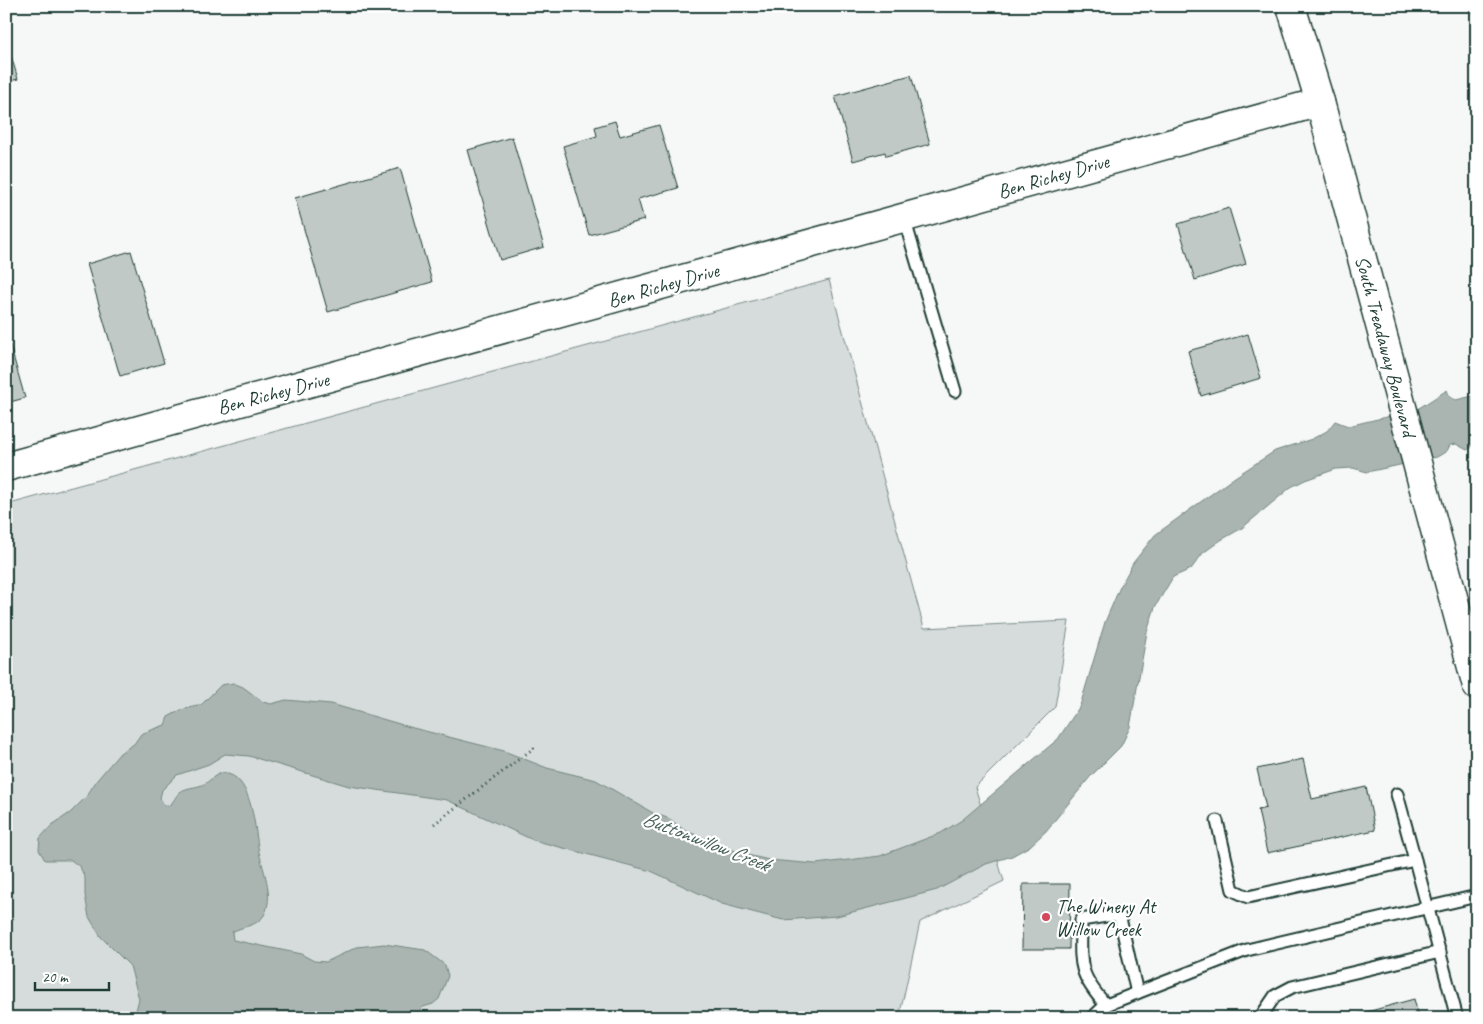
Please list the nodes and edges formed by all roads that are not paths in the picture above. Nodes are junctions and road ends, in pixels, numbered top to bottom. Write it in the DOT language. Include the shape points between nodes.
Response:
graph roads {
  1 [pos="1291,6"];
  2 [pos="1320,102"];
  3 [pos="904,218"];
  4 [pos="955,391"];
  5 [pos="6,467"];
  6 [pos="1477,686"];
  7 [pos="1397,794"];
  8 [pos="1218,821"];
  9 [pos="1415,860"];
  10 [pos="1477,896"];
  11 [pos="1429,907"];
  12 [pos="1440,952"];
  13 [pos="1137,993"];
  14 [pos="1106,1005"];
  15 [pos="1092,1018"];
  16 [pos="1260,1018"];
  17 [pos="1457,1018"];
  1 -- 2 [label="street, South Treadaway Boulevard"];
  2 -- 3 [label="street, Ben Richey Drive"];
  2 -- 6 [label="street, South Treadaway Boulevard"];
  3 -- 4 [label="lane"];
  3 -- 5 [label="street, Ben Richey Drive"];
  7 -- 9 [label="lane"];
  8 -- 9 [label="lane" via="1234,890 1248,897"];
  9 -- 11 [label="lane"];
  10 -- 11 [label="lane"];
  11 -- 12 [label="lane"];
  11 -- 13 [label="lane" via="1247,950"];
  12 -- 16 [label="lane" via="1292,987 1275,996"];
  12 -- 17 [label="lane"];
  13 -- 14 [label="lane"];
  13 -- 14 [label="lane" via="1119,914 1081,920 1081,967 1089,986"];
  14 -- 15 [label="lane"];
}
